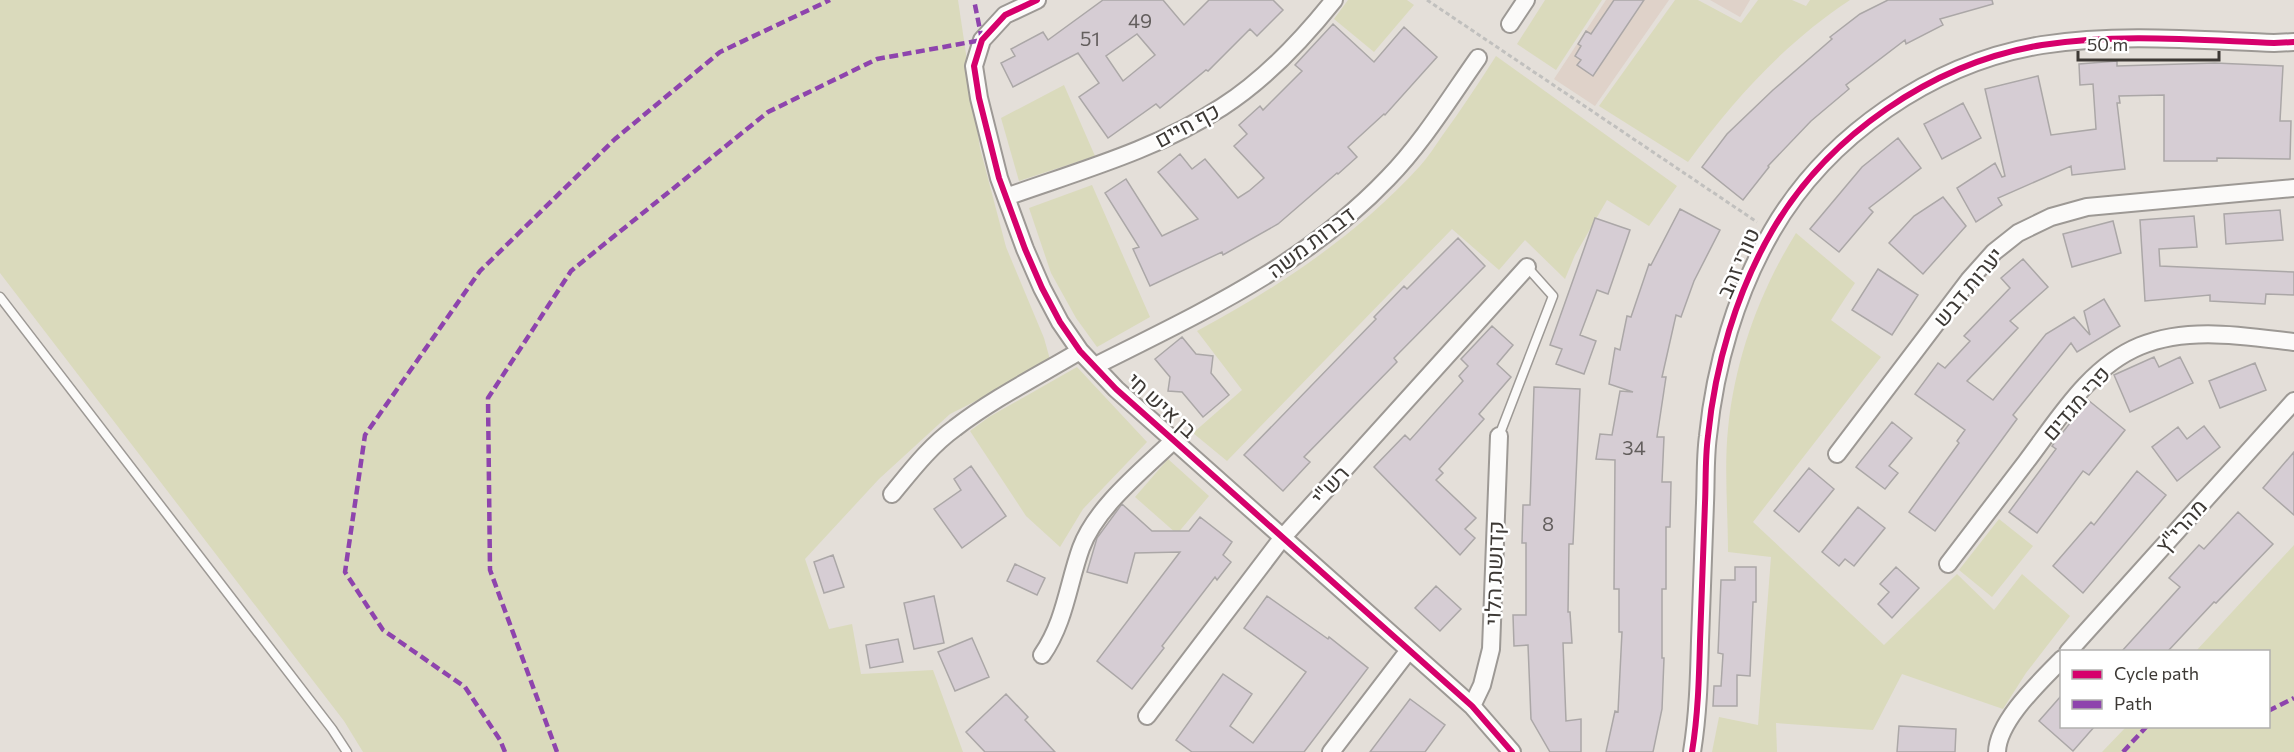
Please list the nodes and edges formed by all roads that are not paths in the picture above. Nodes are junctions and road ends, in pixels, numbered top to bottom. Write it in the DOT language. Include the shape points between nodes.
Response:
graph roads {
  1 [pos="1037,0"];
  2 [pos="1334,0"];
  3 [pos="1526,0"];
  4 [pos="1510,24"];
  5 [pos="2294,42"];
  6 [pos="1478,58"];
  7 [pos="2294,188"];
  8 [pos="1006,197"];
  9 [pos="1527,267"];
  10 [pos="0,297"];
  11 [pos="2294,342"];
  12 [pos="1080,351"];
  13 [pos="1095,366"];
  14 [pos="2294,401"];
  15 [pos="1499,436"];
  16 [pos="1174,440"];
  17 [pos="1837,454"];
  18 [pos="892,494"];
  19 [pos="1283,537"];
  20 [pos="1948,564"];
  21 [pos="1409,650"];
  22 [pos="2069,650"];
  23 [pos="1042,655"];
  24 [pos="2060,660"];
  25 [pos="1472,706"];
  26 [pos="1147,716"];
  27 [pos="346,752"];
  28 [pos="1331,752"];
  29 [pos="1512,752"];
  30 [pos="1692,752"];
  31 [pos="1997,752"];
  1 -- 8 [label="street, בן איש חי" via="1005,15 982,40 974,66"];
  2 -- 8 [label="street, כף חיים" via="1264,74 1223,107 1142,149"];
  3 -- 4 [label="street"];
  5 -- 30 [label="street, טורי זהב" via="2112,38 2040,46 1953,71 1916,91 1848,140 1812,176 1771,232 1752,269 1723,351 1713,395 1707,438 1698,703"];
  6 -- 13 [label="street, דברות משה" via="1426,133 1389,177 1313,246 1221,303"];
  7 -- 17 [label="street, יערות דבש" via="2087,207 2051,216 2018,233 1969,280"];
  8 -- 12 [label="street, בן איש חי" via="1042,288"];
  9 -- 15 [label="lane" via="1553,296"];
  9 -- 19 [label="street, רש\"י"];
  10 -- 27 [label="lane"];
  11 -- 20 [label="street, פרי מגדים" via="2205,334 2140,346 2110,362 2080,391"];
  12 -- 13 [label="street, בן איש חי"];
  12 -- 18 [label="street" via="953,429"];
  13 -- 16 [label="street, בן איש חי"];
  14 -- 22 [label="street, מהרי\"ץ"];
  15 -- 25 [label="street, קדושת הלוי" via="1491,649"];
  16 -- 19 [label="street, בן איש חי"];
  16 -- 23 [label="street" via="1092,526 1082,546 1059,626"];
  19 -- 21 [label="street, בן איש חי"];
  19 -- 26 [label="street, רש\"י"];
  21 -- 25 [label="street, בן איש חי"];
  21 -- 28 [label="street"];
  24 -- 31 [label="street" via="2004,728"];
  25 -- 29 [label="street"];
}
